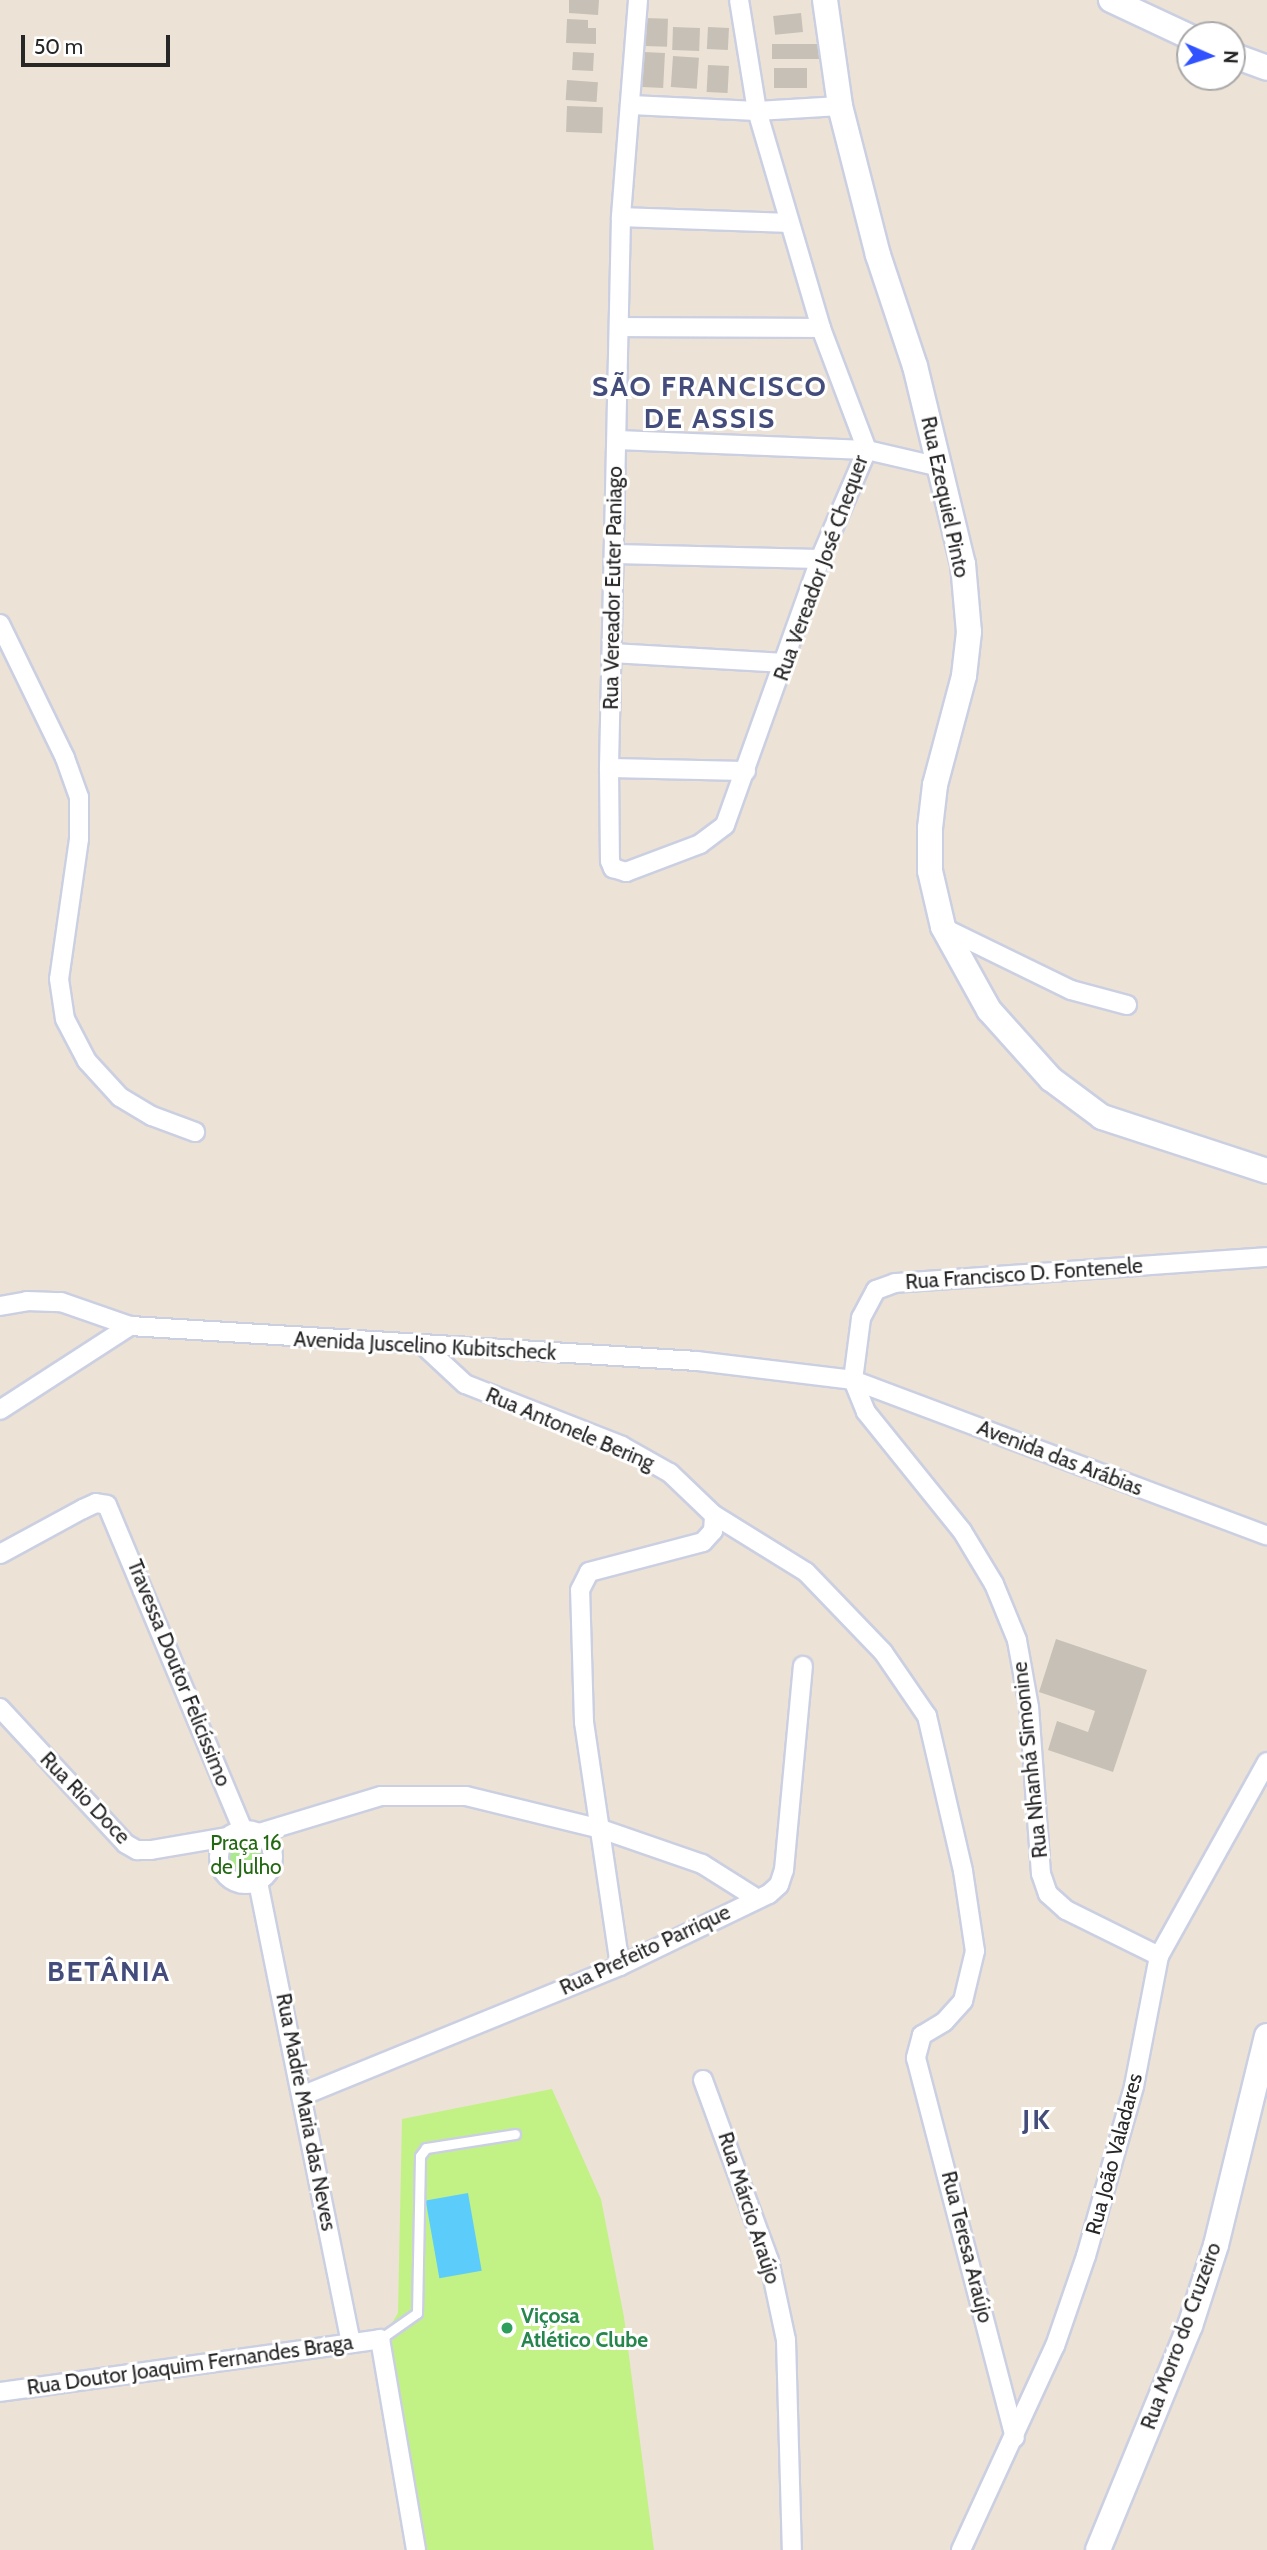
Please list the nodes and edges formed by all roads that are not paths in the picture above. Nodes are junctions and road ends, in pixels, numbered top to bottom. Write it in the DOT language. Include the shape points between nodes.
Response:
graph roads {
  1 [pos="638,0"];
  2 [pos="739,0"];
  3 [pos="825,0"];
  4 [pos="1111,0"];
  5 [pos="1176,30"];
  6 [pos="1246,60"];
  7 [pos="1267,68"];
  8 [pos="631,105"];
  9 [pos="840,106"];
  10 [pos="757,111"];
  11 [pos="621,217"];
  12 [pos="789,223"];
  13 [pos="619,327"];
  14 [pos="821,328"];
  15 [pos="617,440"];
  16 [pos="867,450"];
  17 [pos="940,467"];
  18 [pos="614,554"];
  19 [pos="820,559"];
  20 [pos="0,624"];
  21 [pos="612,653"];
  22 [pos="785,663"];
  23 [pos="609,768"];
  24 [pos="746,771"];
  25 [pos="626,872"];
  26 [pos="943,927"];
  27 [pos="1127,1005"];
  28 [pos="195,1132"];
  29 [pos="1267,1171"];
  30 [pos="1267,1257"];
  31 [pos="0,1306"];
  32 [pos="130,1326"];
  33 [pos="424,1346"];
  34 [pos="853,1380"];
  35 [pos="0,1410"];
  36 [pos="714,1515"];
  37 [pos="1267,1536"];
  38 [pos="0,1554"];
  39 [pos="803,1666"];
  40 [pos="0,1708"];
  41 [pos="1267,1762"];
  42 [pos="601,1829"];
  43 [pos="243,1833"];
  44 [pos="257,1882"];
  45 [pos="756,1898"];
  46 [pos="1159,1956"];
  47 [pos="620,1966"];
  48 [pos="1267,2036"];
  49 [pos="916,2058"];
  50 [pos="703,2080"];
  51 [pos="304,2095"];
  52 [pos="515,2134"];
  53 [pos="380,2339"];
  54 [pos="351,2342"];
  55 [pos="0,2392"];
  56 [pos="1015,2437"];
  57 [pos="416,2550"];
  58 [pos="792,2550"];
  59 [pos="961,2550"];
  60 [pos="1098,2550"];
  1 -- 8 [label="street, Rua Vereador Euter Paniago"];
  2 -- 10 [label="street, Rua Vereador José Chequer"];
  3 -- 9 [label="street, Rua Ezequiel Pinto"];
  4 -- 5 [label="street"];
  6 -- 7 [label="street"];
  8 -- 10 [label="street"];
  8 -- 11 [label="street, Rua Vereador Euter Paniago"];
  9 -- 10 [label="street"];
  9 -- 17 [label="street, Rua Ezequiel Pinto"];
  10 -- 12 [label="street, Rua Vereador José Chequer"];
  11 -- 12 [label="street"];
  11 -- 13 [label="street, Rua Vereador Euter Paniago"];
  12 -- 14 [label="street, Rua Vereador José Chequer"];
  13 -- 14 [label="street"];
  13 -- 15 [label="street, Rua Vereador Euter Paniago"];
  14 -- 16 [label="street, Rua Vereador José Chequer"];
  15 -- 16 [label="street"];
  15 -- 18 [label="street, Rua Vereador Euter Paniago"];
  16 -- 17 [label="street"];
  16 -- 19 [label="street, Rua Vereador José Chequer"];
  17 -- 26 [label="street, Rua Ezequiel Pinto" via="963,564 969,632 964,676 935,785 930,828 930,871"];
  18 -- 19 [label="street"];
  18 -- 21 [label="street, Rua Vereador Euter Paniago"];
  19 -- 22 [label="street, Rua Vereador José Chequer"];
  20 -- 28 [label="street" via="79,797 79,839 59,979 65,1019 87,1061 120,1097 152,1116"];
  21 -- 22 [label="street"];
  21 -- 23 [label="street, Rua Vereador Euter Paniago"];
  22 -- 24 [label="street, Rua Vereador José Chequer"];
  23 -- 24 [label="street"];
  23 -- 25 [label="street, Rua Vereador Euter Paniago" via="610,861 613,868"];
  24 -- 25 [label="street, Rua Vereador José Chequer" via="725,825 700,844"];
  26 -- 27 [label="street" via="1071,989"];
  26 -- 29 [label="street, Rua Ezequiel Pinto" via="989,1010 1051,1079 1102,1117"];
  30 -- 34 [label="street, Rua Francisco D. Fontenele" via="895,1283 876,1290 866,1302"];
  31 -- 32 [label="street, Avenida Juscelino Kubitscheck" via="27,1301 61,1303"];
  32 -- 33 [label="street, Avenida Juscelino Kubitscheck"];
  32 -- 35 [label="street"];
  33 -- 34 [label="street, Avenida Juscelino Kubitscheck" via="697,1362"];
  33 -- 36 [label="street, Rua Antonele Bering" via="465,1384 622,1446 670,1472"];
  34 -- 37 [label="street, Avenida das Arábias"];
  34 -- 46 [label="street, Rua Nhanhá Simonine" via="866,1412 962,1531 994,1584 1017,1640 1029,1707 1041,1874 1048,1894 1066,1909"];
  36 -- 42 [label="street" via="713,1531 703,1542 589,1572 580,1591 584,1722"];
  36 -- 49 [label="street, Rua Antonele Bering" via="806,1572 883,1652 927,1716 963,1871 975,1951 963,2001 922,2035"];
  38 -- 43 [label="street, Travessa Doutor Felicíssimo" via="96,1503 107,1506"];
  39 -- 45 [label="street, Rua Prefeito Parrique" via="784,1870 779,1885"];
  40 -- 43 [label="street, Rua Rio Doce" via="126,1844 137,1850"];
  41 -- 46 [label="street, Rua João Valadares"];
  42 -- 43 [label="street, Rua Rio Doce" via="466,1796 426,1794 381,1796"];
  42 -- 45 [label="street, Rua Rio Doce" via="702,1864"];
  42 -- 47 [label="street"];
  43 -- 44 [label="street" via="271,1845 273,1862"];
  43 -- 44 [label="street" via="220,1852 221,1868 241,1884"];
  44 -- 51 [label="street, Rua Madre Maria das Neves"];
  45 -- 47 [label="street, Rua Prefeito Parrique"];
  46 -- 56 [label="street, Rua João Valadares" via="1114,2168 1055,2346"];
  47 -- 51 [label="street, Rua Prefeito Parrique"];
  48 -- 60 [label="street, Rua Morro do Cruzeiro" via="1216,2245 1190,2326"];
  49 -- 56 [label="street, Rua Teresa Araújo"];
  50 -- 58 [label="street, Rua Márcio Araújo" via="769,2260 786,2340"];
  51 -- 54 [label="street, Rua Madre Maria das Neves"];
  52 -- 53 [label="lane" via="426,2148 419,2156 416,2313"];
  53 -- 54 [label="street, Rua Doutor Joaquim Fernandes Braga"];
  53 -- 57 [label="street"];
  54 -- 55 [label="street, Rua Doutor Joaquim Fernandes Braga"];
  56 -- 59 [label="street, Rua João Valadares"];
}
